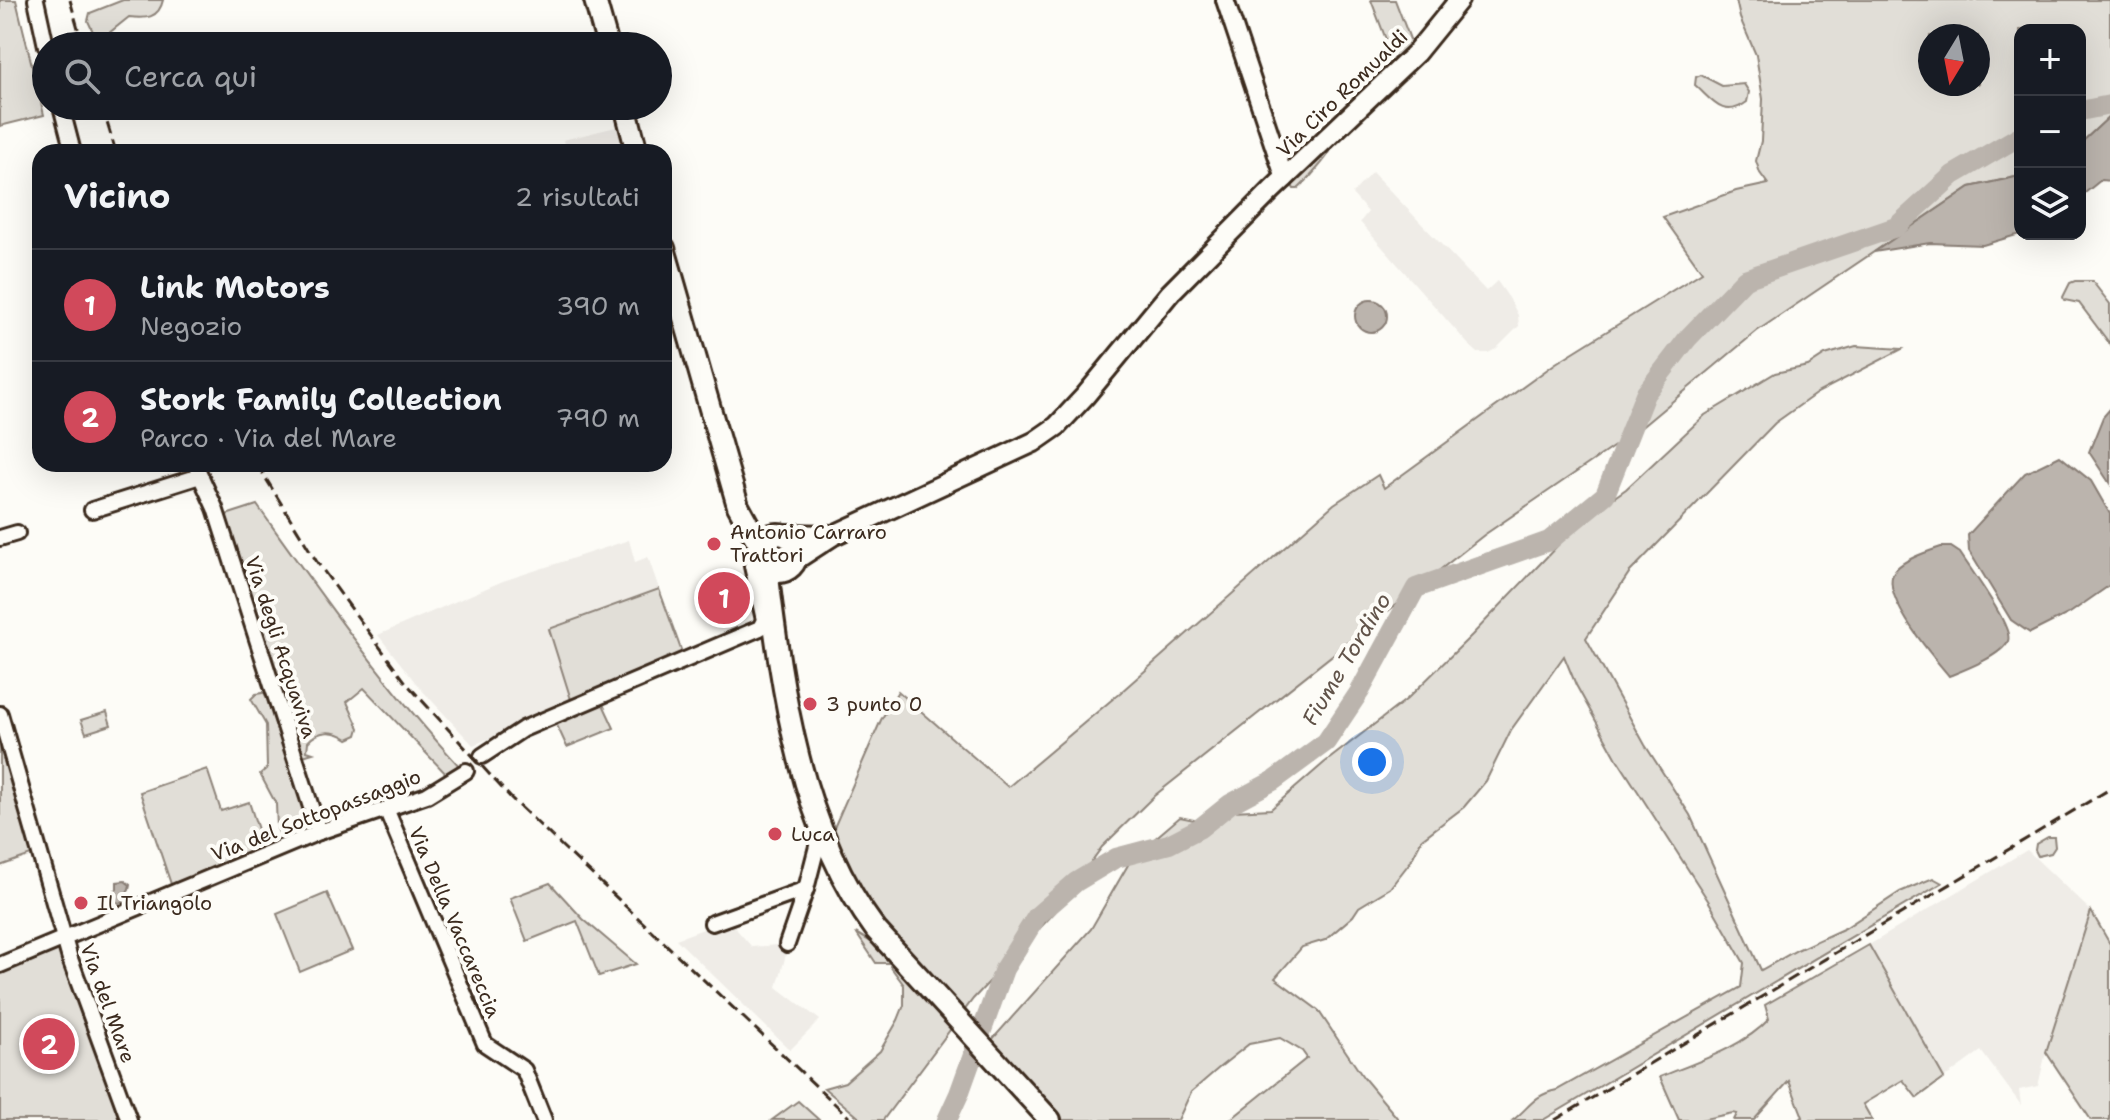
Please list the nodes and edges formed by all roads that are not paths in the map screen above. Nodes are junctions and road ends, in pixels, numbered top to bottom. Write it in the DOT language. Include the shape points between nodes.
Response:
graph roads {
  1 [pos="36,0"];
  2 [pos="595,0"];
  3 [pos="1225,0"];
  4 [pos="1459,0"];
  5 [pos="43,32"];
  6 [pos="604,32"];
  7 [pos="65,120"];
  8 [pos="629,120"];
  9 [pos="71,144"];
  10 [pos="635,144"];
  11 [pos="1285,179"];
  12 [pos="672,276"];
  13 [pos="193,472"];
  14 [pos="199,472"];
  15 [pos="738,506"];
  16 [pos="92,510"];
  17 [pos="17,533"];
  18 [pos="781,534"];
  19 [pos="834,535"];
  20 [pos="0,538"];
  21 [pos="762,558"];
  22 [pos="795,562"];
  23 [pos="773,621"];
  24 [pos="0,714"];
  25 [pos="482,756"];
  26 [pos="466,771"];
  27 [pos="387,811"];
  28 [pos="319,832"];
  29 [pos="824,838"];
  30 [pos="806,889"];
  31 [pos="712,923"];
  32 [pos="64,940"];
  33 [pos="787,944"];
  34 [pos="0,965"];
  35 [pos="129,1120"];
  36 [pos="544,1120"];
  37 [pos="1050,1120"];
  1 -- 5 [label="street"];
  2 -- 6 [label="main road"];
  3 -- 11 [label="street"];
  4 -- 11 [label="main road, Via Ciro Romualdi" via="1416,53"];
  7 -- 9 [label="street"];
  8 -- 10 [label="main road"];
  11 -- 19 [label="main road, Via Ciro Romualdi" via="1170,293 1057,426 1034,442"];
  12 -- 15 [label="main road"];
  13 -- 16 [label="street, Via degli Acquaviva"];
  14 -- 28 [label="street, Via degli Acquaviva"];
  15 -- 18 [label="main road"];
  15 -- 21 [label="main road"];
  17 -- 20 [label="street"];
  18 -- 19 [label="main road"];
  18 -- 21 [label="main road" via="767,537"];
  18 -- 22 [label="main road" via="796,547"];
  19 -- 22 [label="main road, Via Ciro Romualdi"];
  21 -- 22 [label="main road" via="781,572"];
  21 -- 23 [label="main road"];
  21 -- 25 [label="street" via="752,566 764,620 760,628 523,729"];
  22 -- 23 [label="main road"];
  23 -- 29 [label="main road" via="798,753"];
  24 -- 32 [label="street, Via del Mare"];
  26 -- 27 [label="street, Via del Sottopassaggio"];
  27 -- 28 [label="street, Via del Sottopassaggio"];
  27 -- 36 [label="street, Via Della Vaccareccia" via="485,1044 524,1070"];
  28 -- 32 [label="street, Via del Sottopassaggio"];
  29 -- 30 [label="street"];
  29 -- 37 [label="main road" via="861,911"];
  30 -- 31 [label="street"];
  30 -- 33 [label="street"];
  32 -- 34 [label="street, Via del Sottopassaggio"];
  32 -- 35 [label="street, Via del Mare"];
}
